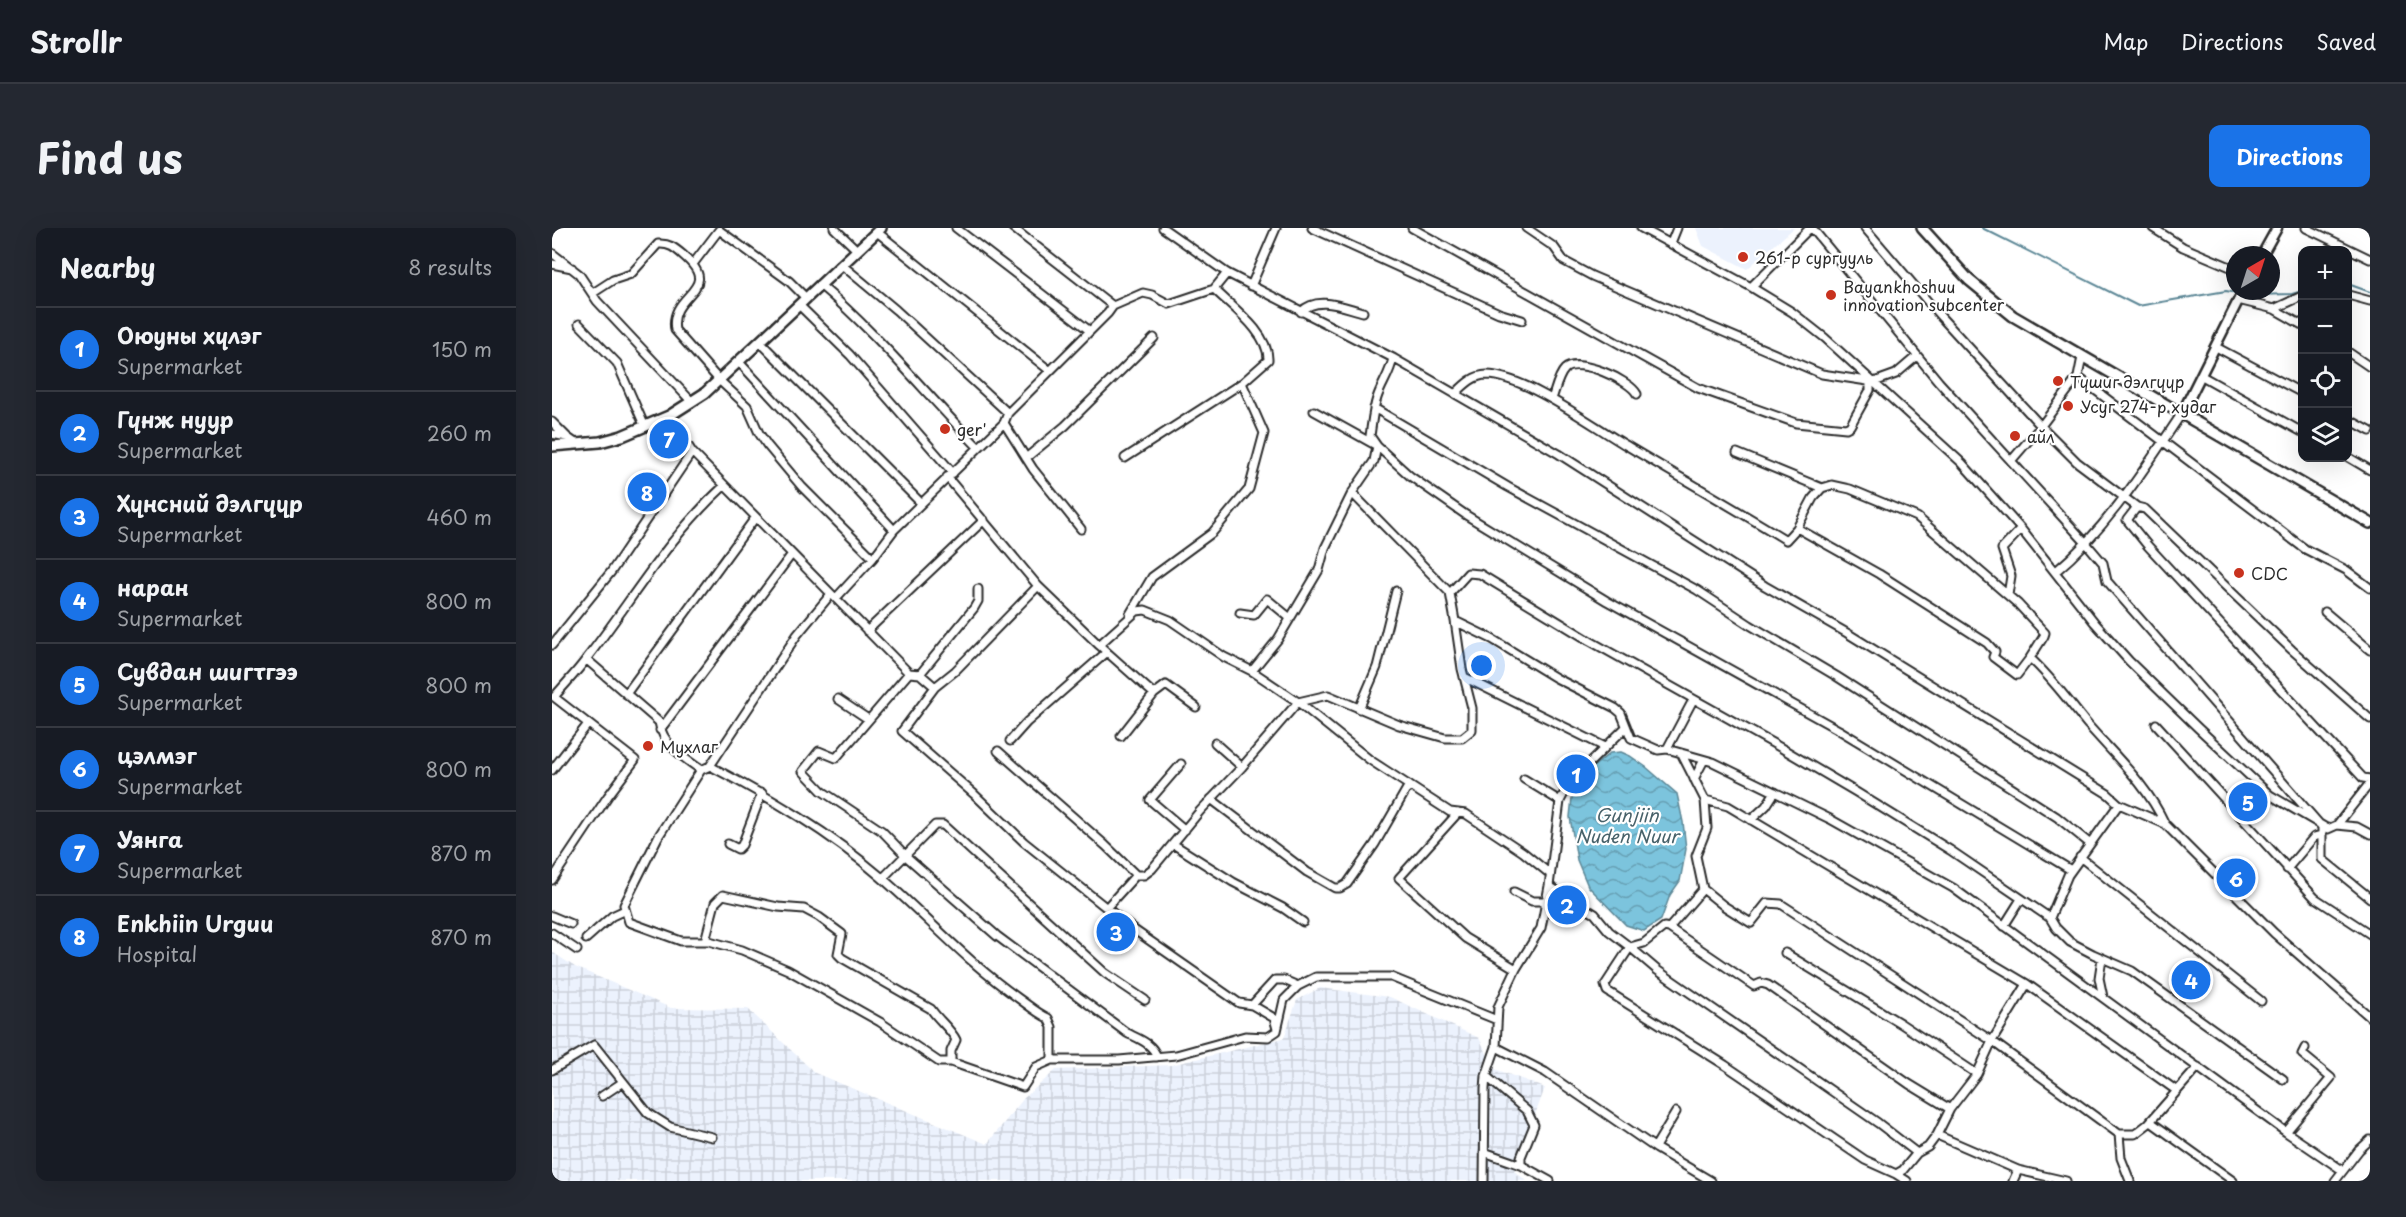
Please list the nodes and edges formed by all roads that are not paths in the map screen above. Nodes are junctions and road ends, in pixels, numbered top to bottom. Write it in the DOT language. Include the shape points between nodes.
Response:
graph roads {
  1 [pos="834,228"];
  2 [pos="956,228"];
  3 [pos="1013,228"];
  4 [pos="1163,228"];
  5 [pos="1276,228"];
  6 [pos="1312,228"];
  7 [pos="1412,228"];
  8 [pos="1526,228"];
  9 [pos="1641,228"];
  10 [pos="1677,228"];
  11 [pos="1811,228"];
  12 [pos="1865,228"];
  13 [pos="1922,228"];
  14 [pos="2153,228"];
  15 [pos="2277,228"];
  16 [pos="2306,228"];
  17 [pos="879,230"];
  18 [pos="1671,243"];
  19 [pos="2267,246"];
  20 [pos="857,250"];
  21 [pos="552,253"];
  22 [pos="2370,259"];
  23 [pos="552,264"];
  24 [pos="693,264"];
  25 [pos="2226,264"];
  26 [pos="842,265"];
  27 [pos="572,268"];
  28 [pos="1227,273"];
  29 [pos="820,285"];
  30 [pos="1251,286"];
  31 [pos="1751,288"];
  32 [pos="1214,289"];
  33 [pos="592,293"];
  34 [pos="2352,297"];
  35 [pos="2298,298"];
  36 [pos="2238,300"];
  37 [pos="2250,300"];
  38 [pos="2370,301"];
  39 [pos="803,302"];
  40 [pos="1113,306"];
  41 [pos="2274,309"];
  42 [pos="1301,312"];
  43 [pos="1363,312"];
  44 [pos="1522,320"];
  45 [pos="2298,323"];
  46 [pos="579,324"];
  47 [pos="1090,331"];
  48 [pos="1154,338"];
  49 [pos="760,342"];
  50 [pos="2216,346"];
  51 [pos="2351,354"];
  52 [pos="1917,356"];
  53 [pos="2082,357"];
  54 [pos="1393,358"];
  55 [pos="738,362"];
  56 [pos="2370,367"];
  57 [pos="1049,370"];
  58 [pos="2078,376"];
  59 [pos="2202,376"];
  60 [pos="719,380"];
  61 [pos="1872,381"];
  62 [pos="1242,383"];
  63 [pos="2298,391"];
  64 [pos="1456,393"];
  65 [pos="1637,394"];
  66 [pos="1552,399"];
  67 [pos="692,402"];
  68 [pos="1374,408"];
  69 [pos="1314,411"];
  70 [pos="1008,413"];
  71 [pos="2182,413"];
  72 [pos="669,416"];
  73 [pos="2352,421"];
  74 [pos="552,422"];
  75 [pos="1004,423"];
  76 [pos="2042,426"];
  77 [pos="645,427"];
  78 [pos="2298,430"];
  79 [pos="2370,431"];
  80 [pos="552,434"];
  81 [pos="567,437"];
  82 [pos="2163,441"];
  83 [pos="578,445"];
  84 [pos="552,446"];
  85 [pos="1377,446"];
  86 [pos="978,447"];
  87 [pos="692,452"];
  88 [pos="1737,453"];
  89 [pos="1125,458"];
  90 [pos="1026,459"];
  91 [pos="2352,459"];
  92 [pos="2011,461"];
  93 [pos="2370,470"];
  94 [pos="950,475"];
  95 [pos="724,486"];
  96 [pos="1822,488"];
  97 [pos="1352,493"];
  98 [pos="2122,497"];
  99 [pos="921,503"];
  100 [pos="2137,507"];
  101 [pos="755,518"];
  102 [pos="984,520"];
  103 [pos="2370,523"];
  104 [pos="1797,528"];
  105 [pos="1081,529"];
  106 [pos="2020,529"];
  107 [pos="894,530"];
  108 [pos="2086,543"];
  109 [pos="792,554"];
  110 [pos="873,558"];
  111 [pos="2055,572"];
  112 [pos="1038,585"];
  113 [pos="2370,588"];
  114 [pos="978,589"];
  115 [pos="1396,591"];
  116 [pos="1450,593"];
  117 [pos="2008,595"];
  118 [pos="833,596"];
  119 [pos="2325,612"];
  120 [pos="1240,613"];
  121 [pos="1128,618"];
  122 [pos="1290,618"];
  123 [pos="1455,621"];
  124 [pos="867,630"];
  125 [pos="552,645"];
  126 [pos="1099,645"];
  127 [pos="2370,650"];
  128 [pos="1107,652"];
  129 [pos="2030,658"];
  130 [pos="586,659"];
  131 [pos="1252,671"];
  132 [pos="909,673"];
  133 [pos="920,674"];
  134 [pos="1464,676"];
  135 [pos="935,687"];
  136 [pos="626,694"];
  137 [pos="1154,694"];
  138 [pos="553,697"];
  139 [pos="838,699"];
  140 [pos="1693,699"];
  141 [pos="1298,702"];
  142 [pos="1196,707"];
  143 [pos="1359,709"];
  144 [pos="868,719"];
  145 [pos="2370,719"];
  146 [pos="588,724"];
  147 [pos="2157,724"];
  148 [pos="1626,727"];
  149 [pos="660,730"];
  150 [pos="1121,736"];
  151 [pos="1010,741"];
  152 [pos="1215,743"];
  153 [pos="1605,747"];
  154 [pos="1667,748"];
  155 [pos="998,751"];
  156 [pos="1681,753"];
  157 [pos="1704,759"];
  158 [pos="1181,765"];
  159 [pos="710,766"];
  160 [pos="1242,767"];
  161 [pos="552,770"];
  162 [pos="701,771"];
  163 [pos="1524,779"];
  164 [pos="1694,779"];
  165 [pos="2370,781"];
  166 [pos="1409,785"];
  167 [pos="1775,792"];
  168 [pos="762,793"];
  169 [pos="1211,799"];
  170 [pos="1705,800"];
  171 [pos="1560,801"];
  172 [pos="2119,804"];
  173 [pos="1458,813"];
  174 [pos="1751,820"];
  175 [pos="2165,824"];
  176 [pos="2337,825"];
  177 [pos="1185,830"];
  178 [pos="2322,831"];
  179 [pos="2370,834"];
  180 [pos="2090,843"];
  181 [pos="728,844"];
  182 [pos="1173,844"];
  183 [pos="905,855"];
  184 [pos="2080,857"];
  185 [pos="2287,869"];
  186 [pos="2072,870"];
  187 [pos="1550,874"];
  188 [pos="1136,875"];
  189 [pos="882,878"];
  190 [pos="552,880"];
  191 [pos="1549,886"];
  192 [pos="1703,889"];
  193 [pos="1514,892"];
  194 [pos="2370,898"];
  195 [pos="2021,899"];
  196 [pos="1546,901"];
  197 [pos="1107,907"];
  198 [pos="625,910"];
  199 [pos="552,916"];
  200 [pos="2050,918"];
  201 [pos="1303,922"];
  202 [pos="571,924"];
  203 [pos="2004,926"];
  204 [pos="1669,928"];
  205 [pos="552,933"];
  206 [pos="2370,934"];
  207 [pos="586,939"];
  208 [pos="705,941"];
  209 [pos="1630,946"];
  210 [pos="578,950"];
  211 [pos="1785,953"];
  212 [pos="2102,958"];
  213 [pos="1516,969"];
  214 [pos="2027,984"];
  215 [pos="1298,986"];
  216 [pos="2103,997"];
  217 [pos="1145,1000"];
  218 [pos="2261,1001"];
  219 [pos="1252,1005"];
  220 [pos="2370,1017"];
  221 [pos="1497,1020"];
  222 [pos="1277,1031"];
  223 [pos="1992,1041"];
  224 [pos="1497,1047"];
  225 [pos="2305,1048"];
  226 [pos="1157,1057"];
  227 [pos="1052,1060"];
  228 [pos="951,1062"];
  229 [pos="2198,1067"];
  230 [pos="552,1070"];
  231 [pos="1977,1074"];
  232 [pos="1486,1076"];
  233 [pos="2283,1079"];
  234 [pos="623,1082"];
  235 [pos="2177,1091"];
  236 [pos="602,1096"];
  237 [pos="1950,1109"];
  238 [pos="1677,1112"];
  239 [pos="2151,1122"];
  240 [pos="2286,1132"];
  241 [pos="2119,1134"];
  242 [pos="1937,1135"];
  243 [pos="712,1137"];
  244 [pos="2370,1140"];
  245 [pos="1655,1147"];
  246 [pos="1484,1152"];
  247 [pos="1917,1153"];
  248 [pos="1521,1165"];
  249 [pos="2018,1170"];
  250 [pos="2342,1170"];
  251 [pos="1896,1174"];
  252 [pos="1484,1181"];
  253 [pos="1550,1181"];
  254 [pos="1711,1181"];
  255 [pos="1907,1181"];
  256 [pos="2013,1181"];
  257 [pos="2066,1181"];
  258 [pos="2128,1181"];
  259 [pos="2233,1181"];
  260 [pos="2335,1181"];
  1 -- 20 [label="street"];
  2 -- 47 [label="street"];
  3 -- 40 [label="street"];
  4 -- 28 [label="street"];
  5 -- 30 [label="street"];
  6 -- 44 [label="street"];
  7 -- 61 [label="street" via="1698,388 1796,423 1850,426"];
  8 -- 61 [label="street" via="1554,247 1564,261 1621,289 1821,374"];
  9 -- 18 [label="street"];
  10 -- 18 [label="street"];
  11 -- 31 [label="street"];
  11 -- 52 [label="street"];
  12 -- 76 [label="street"];
  13 -- 53 [label="main road" via="1969,280 2000,306"];
  14 -- 25 [label="street" via="2182,247"];
  15 -- 19 [label="street"];
  16 -- 22 [label="street"];
  17 -- 20 [label="main road"];
  17 -- 57 [label="street"];
  18 -- 31 [label="street"];
  20 -- 26 [label="main road"];
  21 -- 27 [label="street"];
  23 -- 27 [label="street"];
  24 -- 33 [label="street" via="674,248 658,244 631,274"];
  24 -- 39 [label="street" via="719,230 789,281"];
  24 -- 60 [label="street" via="699,278 676,312 675,330"];
  26 -- 29 [label="main road"];
  26 -- 70 [label="street"];
  27 -- 33 [label="street"];
  28 -- 30 [label="street"];
  28 -- 32 [label="street"];
  29 -- 39 [label="main road"];
  29 -- 86 [label="street" via="880,341"];
  30 -- 42 [label="street"];
  31 -- 61 [label="street" via="1792,312"];
  32 -- 40 [label="street" via="1169,304 1143,293"];
  32 -- 62 [label="street" via="1243,315 1269,350 1268,360"];
  33 -- 67 [label="street"];
  34 -- 38 [label="street"];
  35 -- 41 [label="street"];
  36 -- 50 [label="street"];
  37 -- 41 [label="street"];
  39 -- 49 [label="main road"];
  39 -- 94 [label="street"];
  40 -- 47 [label="street"];
  41 -- 45 [label="street"];
  42 -- 43 [label="street" via="1326,302"];
  42 -- 54 [label="street"];
  46 -- 77 [label="street" via="617,363"];
  47 -- 57 [label="street"];
  48 -- 90 [label="street"];
  49 -- 55 [label="main road"];
  49 -- 99 [label="street"];
  50 -- 59 [label="street"];
  50 -- 63 [label="street"];
  51 -- 56 [label="street"];
  52 -- 61 [label="street" via="1896,374"];
  52 -- 92 [label="street"];
  53 -- 58 [label="street"];
  53 -- 71 [label="main road"];
  54 -- 64 [label="street"];
  54 -- 68 [label="street"];
  55 -- 60 [label="main road"];
  55 -- 107 [label="street"];
  57 -- 70 [label="street"];
  58 -- 76 [label="street"];
  58 -- 82 [label="street"];
  59 -- 71 [label="street"];
  59 -- 78 [label="street"];
  60 -- 67 [label="main road"];
  60 -- 110 [label="street" via="747,406 766,445 802,487"];
  61 -- 106 [label="street" via="1962,463"];
  62 -- 89 [label="street"];
  62 -- 121 [label="street" via="1264,433 1249,489 1212,533 1152,577"];
  64 -- 66 [label="street" via="1469,380 1486,375"];
  64 -- 172 [label="street"];
  65 -- 66 [label="street" via="1634,387 1606,372 1572,366 1562,375"];
  66 -- 104 [label="street" via="1786,540"];
  67 -- 72 [label="main road"];
  68 -- 85 [label="street" via="1370,435"];
  68 -- 180 [label="street" via="1508,488 1697,590 2057,818"];
  69 -- 85 [label="street"];
  70 -- 75 [label="street"];
  71 -- 82 [label="street"];
  71 -- 103 [label="main road"];
  72 -- 77 [label="main road"];
  72 -- 87 [label="street"];
  73 -- 79 [label="street"];
  74 -- 81 [label="street"];
  75 -- 86 [label="street"];
  75 -- 90 [label="street"];
  76 -- 92 [label="street"];
  76 -- 98 [label="street" via="2077,462"];
  77 -- 83 [label="main road"];
  80 -- 81 [label="street"];
  81 -- 83 [label="street"];
  82 -- 98 [label="street"];
  82 -- 113 [label="street" via="2305,549 2346,570"];
  83 -- 84 [label="main road"];
  85 -- 97 [label="street" via="1374,461"];
  85 -- 186 [label="street" via="1410,476 1496,534 1606,601 1839,730"];
  86 -- 94 [label="street"];
  87 -- 95 [label="street"];
  87 -- 125 [label="street" via="611,572"];
  88 -- 96 [label="street"];
  90 -- 105 [label="street"];
  91 -- 93 [label="street"];
  92 -- 108 [label="street"];
  94 -- 99 [label="street"];
  94 -- 102 [label="street"];
  95 -- 101 [label="street"];
  95 -- 130 [label="street" via="696,512"];
  96 -- 104 [label="street"];
  96 -- 117 [label="street" via="1832,484 1850,489 1917,517"];
  97 -- 116 [label="street"];
  97 -- 122 [label="street" via="1325,548 1319,570"];
  98 -- 100 [label="street"];
  98 -- 108 [label="street"];
  99 -- 107 [label="street"];
  100 -- 145 [label="street" via="2145,509"];
  100 -- 165 [label="street" via="2127,520 2148,546 2363,778"];
  101 -- 109 [label="street"];
  101 -- 136 [label="street"];
  102 -- 112 [label="street"];
  102 -- 124 [label="street"];
  104 -- 129 [label="street" via="1879,574 1987,643 1995,652 1993,657 2017,675"];
  106 -- 111 [label="street"];
  106 -- 117 [label="street" via="2002,549 2011,576"];
  107 -- 110 [label="street"];
  108 -- 111 [label="street"];
  108 -- 178 [label="street" via="2103,563 2108,581"];
  109 -- 118 [label="street"];
  109 -- 149 [label="street"];
  110 -- 118 [label="street"];
  111 -- 178 [label="street" via="2129,661 2198,728 2270,795"];
  112 -- 126 [label="street"];
  112 -- 135 [label="street"];
  114 -- 133 [label="street" via="974,608"];
  115 -- 143 [label="street" via="1377,667"];
  116 -- 123 [label="street"];
  116 -- 140 [label="street" via="1468,573 1480,574"];
  117 -- 129 [label="street" via="2045,633"];
  118 -- 124 [label="street"];
  118 -- 159 [label="street" via="797,635"];
  119 -- 127 [label="street"];
  120 -- 122 [label="street" via="1254,615 1267,599"];
  121 -- 126 [label="street"];
  121 -- 131 [label="street" via="1145,610 1170,620"];
  122 -- 131 [label="street"];
  123 -- 134 [label="street"];
  123 -- 148 [label="street" via="1615,708"];
  124 -- 132 [label="street"];
  126 -- 128 [label="street"];
  128 -- 137 [label="street"];
  128 -- 151 [label="street"];
  129 -- 175 [label="street" via="2130,770 2155,801"];
  130 -- 136 [label="street"];
  130 -- 138 [label="street"];
  131 -- 141 [label="street"];
  132 -- 133 [label="street"];
  132 -- 144 [label="street"];
  133 -- 135 [label="street"];
  134 -- 143 [label="street" via="1472,708 1472,730 1462,738 1411,729"];
  134 -- 153 [label="street"];
  135 -- 197 [label="street" via="902,731 1024,842"];
  136 -- 149 [label="street" via="658,722"];
  137 -- 142 [label="street" via="1166,685"];
  137 -- 150 [label="street"];
  138 -- 146 [label="street"];
  139 -- 144 [label="street"];
  140 -- 154 [label="street"];
  140 -- 195 [label="street" via="1866,798"];
  141 -- 143 [label="street" via="1328,695"];
  141 -- 160 [label="street"];
  141 -- 166 [label="street" via="1370,760"];
  144 -- 183 [label="street" via="836,758 819,751 803,771 822,791 882,831"];
  146 -- 161 [label="street"];
  146 -- 190 [label="street" via="635,760"];
  147 -- 185 [label="street"];
  148 -- 153 [label="street"];
  148 -- 154 [label="street" via="1631,738 1658,750"];
  149 -- 162 [label="street" via="666,741"];
  152 -- 160 [label="street"];
  153 -- 171 [label="street" via="1570,782"];
  154 -- 156 [label="street"];
  155 -- 188 [label="street"];
  156 -- 157 [label="street"];
  156 -- 164 [label="street"];
  157 -- 164 [label="street"];
  157 -- 167 [label="street"];
  158 -- 177 [label="street" via="1150,800"];
  159 -- 162 [label="street"];
  159 -- 168 [label="street"];
  160 -- 169 [label="street"];
  162 -- 198 [label="street" via="658,837"];
  163 -- 171 [label="street"];
  164 -- 170 [label="street"];
  165 -- 176 [label="street"];
  166 -- 169 [label="street" via="1376,844 1340,888 1307,872"];
  166 -- 173 [label="street" via="1450,812"];
  167 -- 174 [label="street"];
  167 -- 203 [label="street" via="1896,854 1953,888"];
  168 -- 181 [label="street" via="742,845 738,849"];
  168 -- 189 [label="street" via="840,844"];
  169 -- 177 [label="street"];
  170 -- 174 [label="street" via="1728,806"];
  170 -- 192 [label="street" via="1707,828 1696,856"];
  171 -- 187 [label="street"];
  172 -- 175 [label="street"];
  172 -- 180 [label="street"];
  173 -- 187 [label="street" via="1466,814"];
  173 -- 213 [label="street" via="1399,878 1465,938"];
  174 -- 214 [label="street"];
  175 -- 220 [label="street" via="2274,933"];
  176 -- 178 [label="street"];
  176 -- 179 [label="street" via="2357,827"];
  177 -- 182 [label="street"];
  178 -- 185 [label="street"];
  178 -- 194 [label="street" via="2322,858"];
  180 -- 184 [label="street"];
  182 -- 188 [label="street" via="1152,869"];
  182 -- 201 [label="street"];
  183 -- 189 [label="street"];
  183 -- 217 [label="street" via="935,825 943,825 1105,973"];
  183 -- 226 [label="street" via="997,936 1127,1033 1148,1044"];
  184 -- 186 [label="street"];
  184 -- 218 [label="street"];
  185 -- 206 [label="street" via="2315,898"];
  186 -- 200 [label="street"];
  187 -- 191 [label="street"];
  188 -- 197 [label="street"];
  189 -- 227 [label="street" via="987,976 1048,1018 1053,1027"];
  191 -- 196 [label="street"];
  191 -- 209 [label="street" via="1595,914 1609,931"];
  192 -- 204 [label="street"];
  192 -- 223 [label="street" via="1751,923 1767,903 1781,904"];
  193 -- 196 [label="street" via="1532,901"];
  195 -- 200 [label="street"];
  195 -- 203 [label="street"];
  196 -- 213 [label="street" via="1542,928"];
  197 -- 219 [label="street" via="1239,1003"];
  198 -- 207 [label="street"];
  198 -- 208 [label="street" via="629,922 681,941"];
  199 -- 202 [label="street"];
  200 -- 212 [label="street" via="2070,942"];
  203 -- 216 [label="street"];
  204 -- 209 [label="street" via="1664,927 1644,943"];
  204 -- 237 [label="street" via="1754,986 1768,985"];
  205 -- 210 [label="street"];
  208 -- 228 [label="street" via="742,950 788,970 880,1022 939,1062"];
  208 -- 228 [label="street" via="715,903 723,895 812,913 842,934 838,954 842,958 931,1009 952,1031 956,1040"];
  209 -- 247 [label="street" via="1657,970"];
  209 -- 251 [label="street" via="1605,985 1607,991 1865,1160"];
  211 -- 231 [label="street"];
  212 -- 216 [label="street" via="2099,978"];
  212 -- 233 [label="street" via="2132,971"];
  213 -- 221 [label="street" via="1498,1007"];
  214 -- 223 [label="street"];
  214 -- 235 [label="street"];
  215 -- 219 [label="street" via="1275,980"];
  215 -- 221 [label="street" via="1316,977 1391,977"];
  215 -- 222 [label="street" via="1284,1000"];
  216 -- 229 [label="street"];
  219 -- 222 [label="street" via="1274,1018"];
  221 -- 224 [label="street"];
  222 -- 226 [label="street" via="1268,1037 1245,1036"];
  223 -- 231 [label="street"];
  223 -- 241 [label="street"];
  224 -- 232 [label="street"];
  224 -- 245 [label="street" via="1545,1072"];
  225 -- 240 [label="street" via="2302,1054 2331,1078"];
  226 -- 227 [label="street"];
  227 -- 228 [label="street" via="1036,1067 1023,1087"];
  229 -- 235 [label="street"];
  229 -- 240 [label="street"];
  230 -- 234 [label="street" via="594,1045"];
  231 -- 237 [label="street"];
  232 -- 246 [label="street"];
  232 -- 248 [label="street" via="1527,1111 1534,1125"];
  234 -- 236 [label="street"];
  234 -- 243 [label="street" via="648,1113 670,1127"];
  235 -- 239 [label="street"];
  237 -- 242 [label="street"];
  238 -- 245 [label="street"];
  239 -- 241 [label="street" via="2135,1134"];
  239 -- 259 [label="street"];
  240 -- 250 [label="street"];
  241 -- 258 [label="street"];
  242 -- 247 [label="street"];
  242 -- 249 [label="street"];
  244 -- 250 [label="street"];
  245 -- 254 [label="street"];
  246 -- 248 [label="street"];
  246 -- 252 [label="street"];
  247 -- 251 [label="street"];
  248 -- 253 [label="street"];
  249 -- 256 [label="street"];
  249 -- 257 [label="street"];
  250 -- 260 [label="street"];
  251 -- 255 [label="street"];
}
